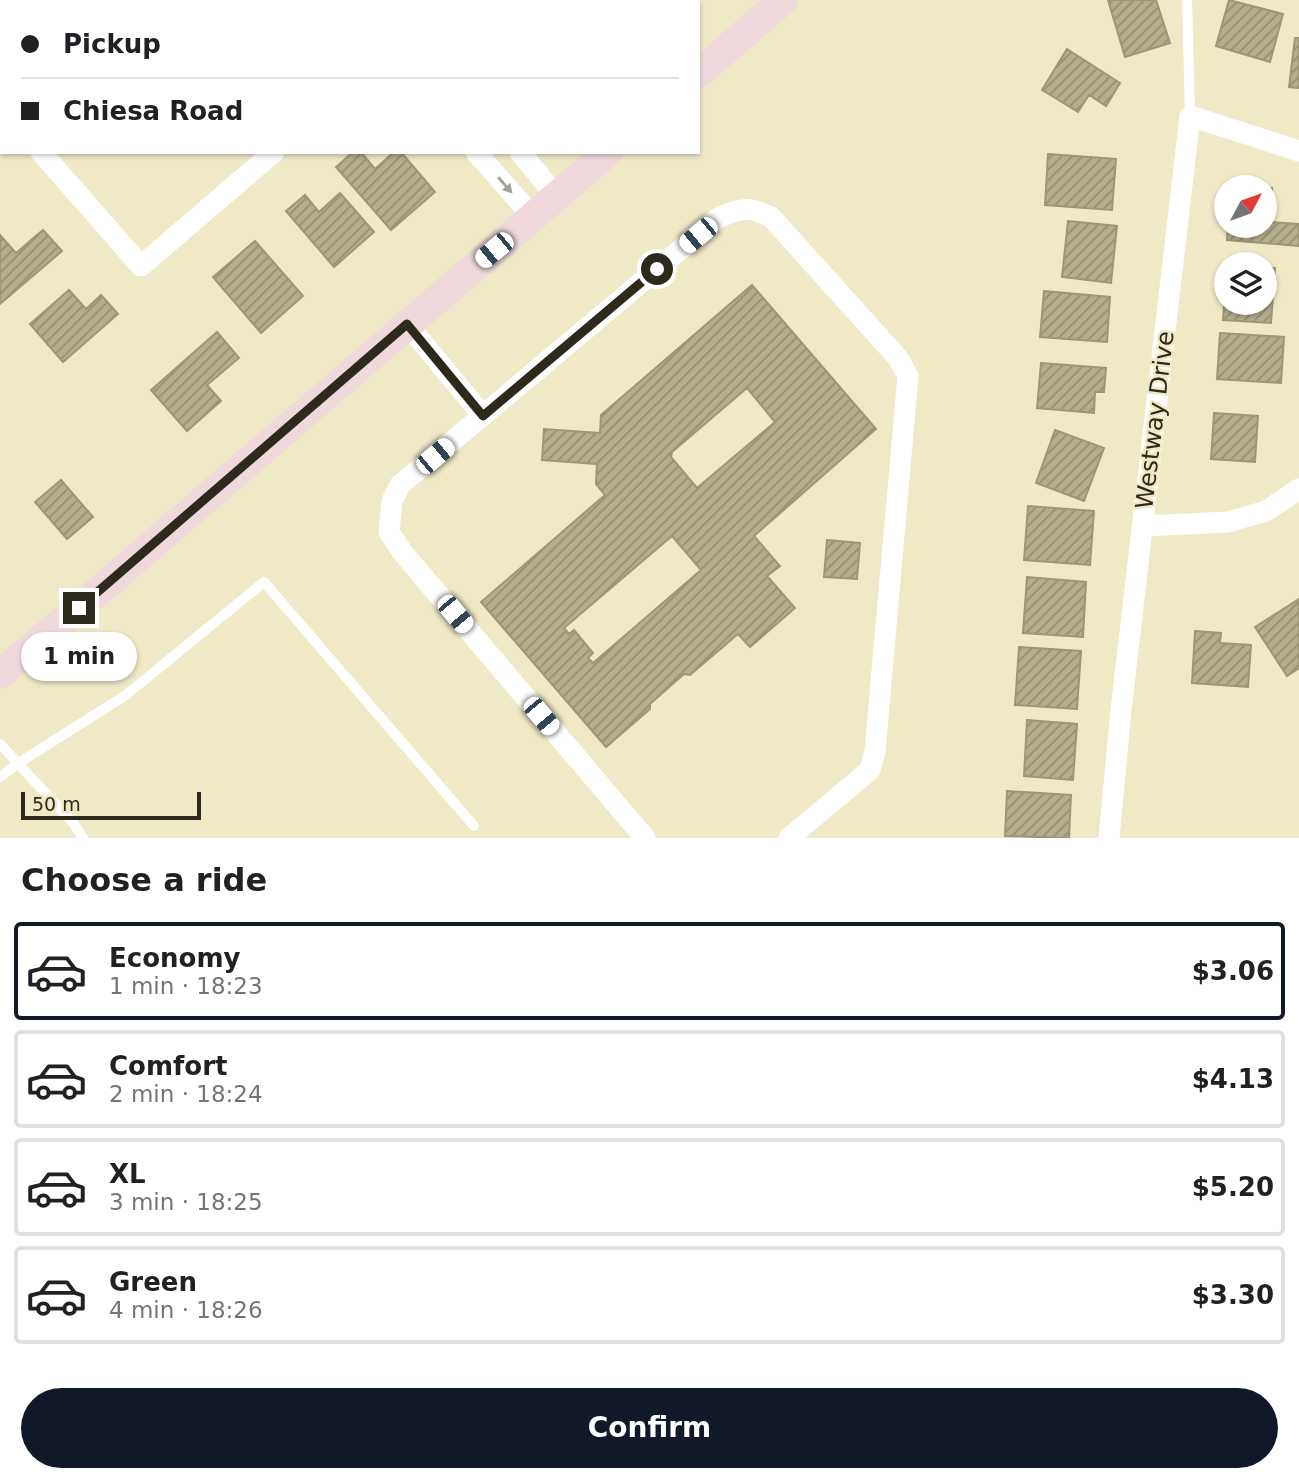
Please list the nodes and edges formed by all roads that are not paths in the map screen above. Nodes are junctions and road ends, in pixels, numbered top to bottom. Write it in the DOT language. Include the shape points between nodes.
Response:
graph roads {
  1 [pos="783,0"];
  2 [pos="1187,0"];
  3 [pos="700,72"];
  4 [pos="1190,116"];
  5 [pos="1299,151"];
  6 [pos="43,154"];
  7 [pos="272,154"];
  8 [pos="479,154"];
  9 [pos="522,154"];
  10 [pos="606,154"];
  11 [pos="557,197"];
  12 [pos="533,217"];
  13 [pos="407,324"];
  14 [pos="483,416"];
  15 [pos="1299,489"];
  16 [pos="1142,526"];
  17 [pos="0,674"];
  18 [pos="0,744"];
  19 [pos="17,764"];
  20 [pos="0,777"];
  21 [pos="474,826"];
  22 [pos="83,838"];
  23 [pos="645,838"];
  24 [pos="789,838"];
  25 [pos="1110,838"];
  1 -- 3 [label="main road"];
  2 -- 4 [label="lane"];
  4 -- 5 [label="street"];
  4 -- 16 [label="street, Westway Drive"];
  6 -- 7 [label="street" via="141,266"];
  8 -- 12 [label="street, one-way"];
  9 -- 11 [label="street"];
  10 -- 11 [label="main road"];
  11 -- 12 [label="main road"];
  12 -- 13 [label="main road"];
  13 -- 14 [label="street"];
  13 -- 17 [label="main road"];
  14 -- 23 [label="street" via="400,485 392,501 389,533"];
  14 -- 24 [label="street" via="718,218 737,210 755,210 771,218 898,358 908,376 875,751 870,770"];
  15 -- 16 [label="street" via="1266,511 1228,522"];
  16 -- 25 [label="street, Westway Drive"];
  18 -- 19 [label="lane"];
  19 -- 20 [label="lane"];
  19 -- 21 [label="lane" via="127,695 264,582"];
  19 -- 22 [label="lane"];
}
